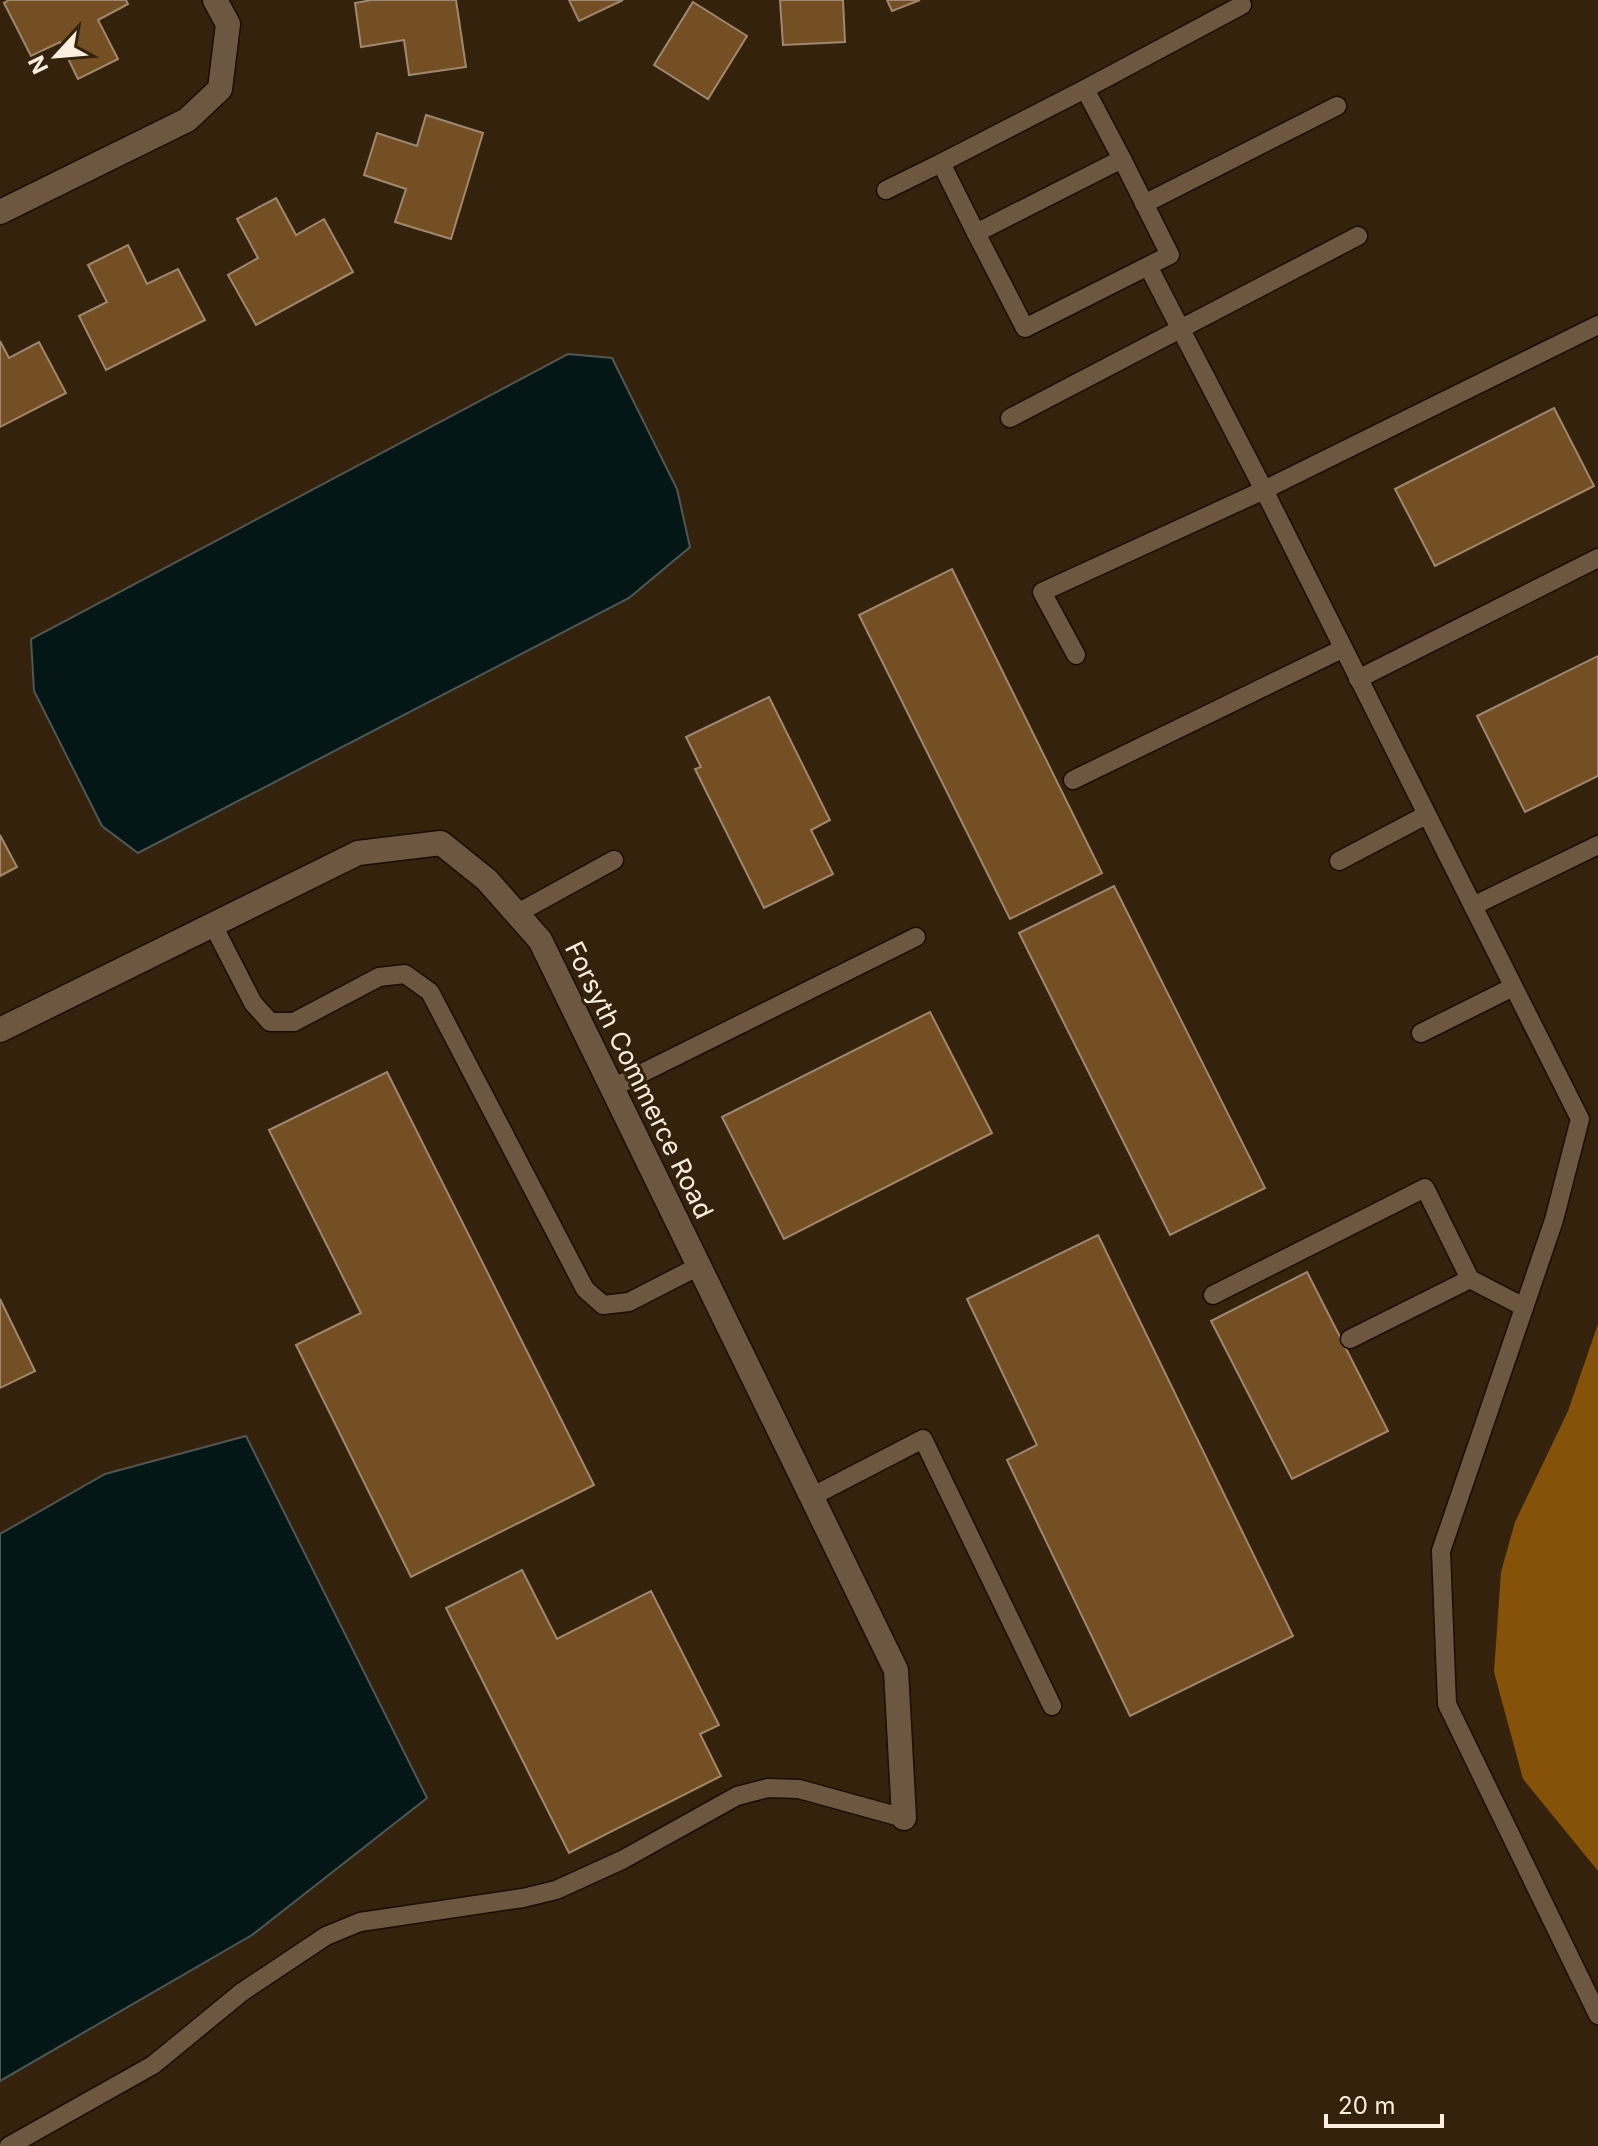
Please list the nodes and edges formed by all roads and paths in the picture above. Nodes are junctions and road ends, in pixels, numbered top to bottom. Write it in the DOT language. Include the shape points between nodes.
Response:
graph roads {
  1 [pos="215,0"];
  2 [pos="1242,5"];
  3 [pos="1085,89"];
  4 [pos="1337,106"];
  5 [pos="1122,159"];
  6 [pos="941,163"];
  7 [pos="886,190"];
  8 [pos="1144,204"];
  9 [pos="0,212"];
  10 [pos="976,233"];
  11 [pos="1358,236"];
  12 [pos="1148,266"];
  13 [pos="1598,325"];
  14 [pos="1181,329"];
  15 [pos="1010,418"];
  16 [pos="1264,490"];
  17 [pos="1598,558"];
  18 [pos="1342,649"];
  19 [pos="1076,655"];
  20 [pos="1358,679"];
  21 [pos="1073,780"];
  22 [pos="1426,815"];
  23 [pos="1598,845"];
  24 [pos="614,860"];
  25 [pos="1339,861"];
  26 [pos="1473,906"];
  27 [pos="516,914"];
  28 [pos="213,925"];
  29 [pos="916,937"];
  30 [pos="1513,987"];
  31 [pos="0,1030"];
  32 [pos="1421,1033"];
  33 [pos="612,1088"];
  34 [pos="699,1266"];
  35 [pos="1470,1279"];
  36 [pos="1213,1295"];
  37 [pos="1524,1307"];
  38 [pos="1350,1339"];
  39 [pos="811,1497"];
  40 [pos="1052,1706"];
  41 [pos="904,1818"];
  42 [pos="1598,2015"];
  43 [pos="9,2146"];
  1 -- 9 [label="street" via="228,24 220,89 187,120"];
  2 -- 3 [label="lane"];
  3 -- 5 [label="lane"];
  3 -- 6 [label="lane"];
  4 -- 8 [label="lane"];
  5 -- 8 [label="lane"];
  5 -- 10 [label="lane"];
  6 -- 7 [label="lane"];
  6 -- 10 [label="lane"];
  8 -- 12 [label="lane" via="1170,255"];
  10 -- 12 [label="lane" via="1025,328"];
  11 -- 14 [label="lane"];
  12 -- 14 [label="lane"];
  13 -- 16 [label="lane"];
  14 -- 15 [label="lane"];
  14 -- 16 [label="lane"];
  16 -- 18 [label="lane"];
  16 -- 19 [label="lane" via="1042,592"];
  17 -- 20 [label="lane"];
  18 -- 20 [label="lane"];
  18 -- 21 [label="lane"];
  20 -- 22 [label="lane"];
  22 -- 25 [label="lane"];
  22 -- 26 [label="lane"];
  23 -- 26 [label="lane"];
  24 -- 27 [label="lane"];
  26 -- 30 [label="lane"];
  27 -- 28 [label="street, Forsyth Commerce Road" via="487,880 441,843 358,853"];
  27 -- 33 [label="street, Forsyth Commerce Road" via="540,940"];
  28 -- 31 [label="street, Forsyth Commerce Road"];
  28 -- 34 [label="lane" via="253,1003 270,1022 294,1022 379,977 405,974 430,992 585,1289 603,1305 629,1302"];
  29 -- 33 [label="lane"];
  30 -- 32 [label="lane"];
  30 -- 37 [label="lane" via="1580,1119"];
  33 -- 34 [label="street, Forsyth Commerce Road"];
  34 -- 39 [label="street, Forsyth Commerce Road"];
  35 -- 36 [label="lane" via="1425,1188"];
  35 -- 37 [label="lane"];
  35 -- 38 [label="lane"];
  37 -- 42 [label="lane" via="1441,1551 1447,1704"];
  39 -- 40 [label="lane" via="923,1439"];
  39 -- 41 [label="street, Forsyth Commerce Road" via="896,1670"];
  41 -- 43 [label="lane" via="799,1789 768,1788 737,1796 556,1890 360,1922 326,1936 242,1992 153,2065"];
}
